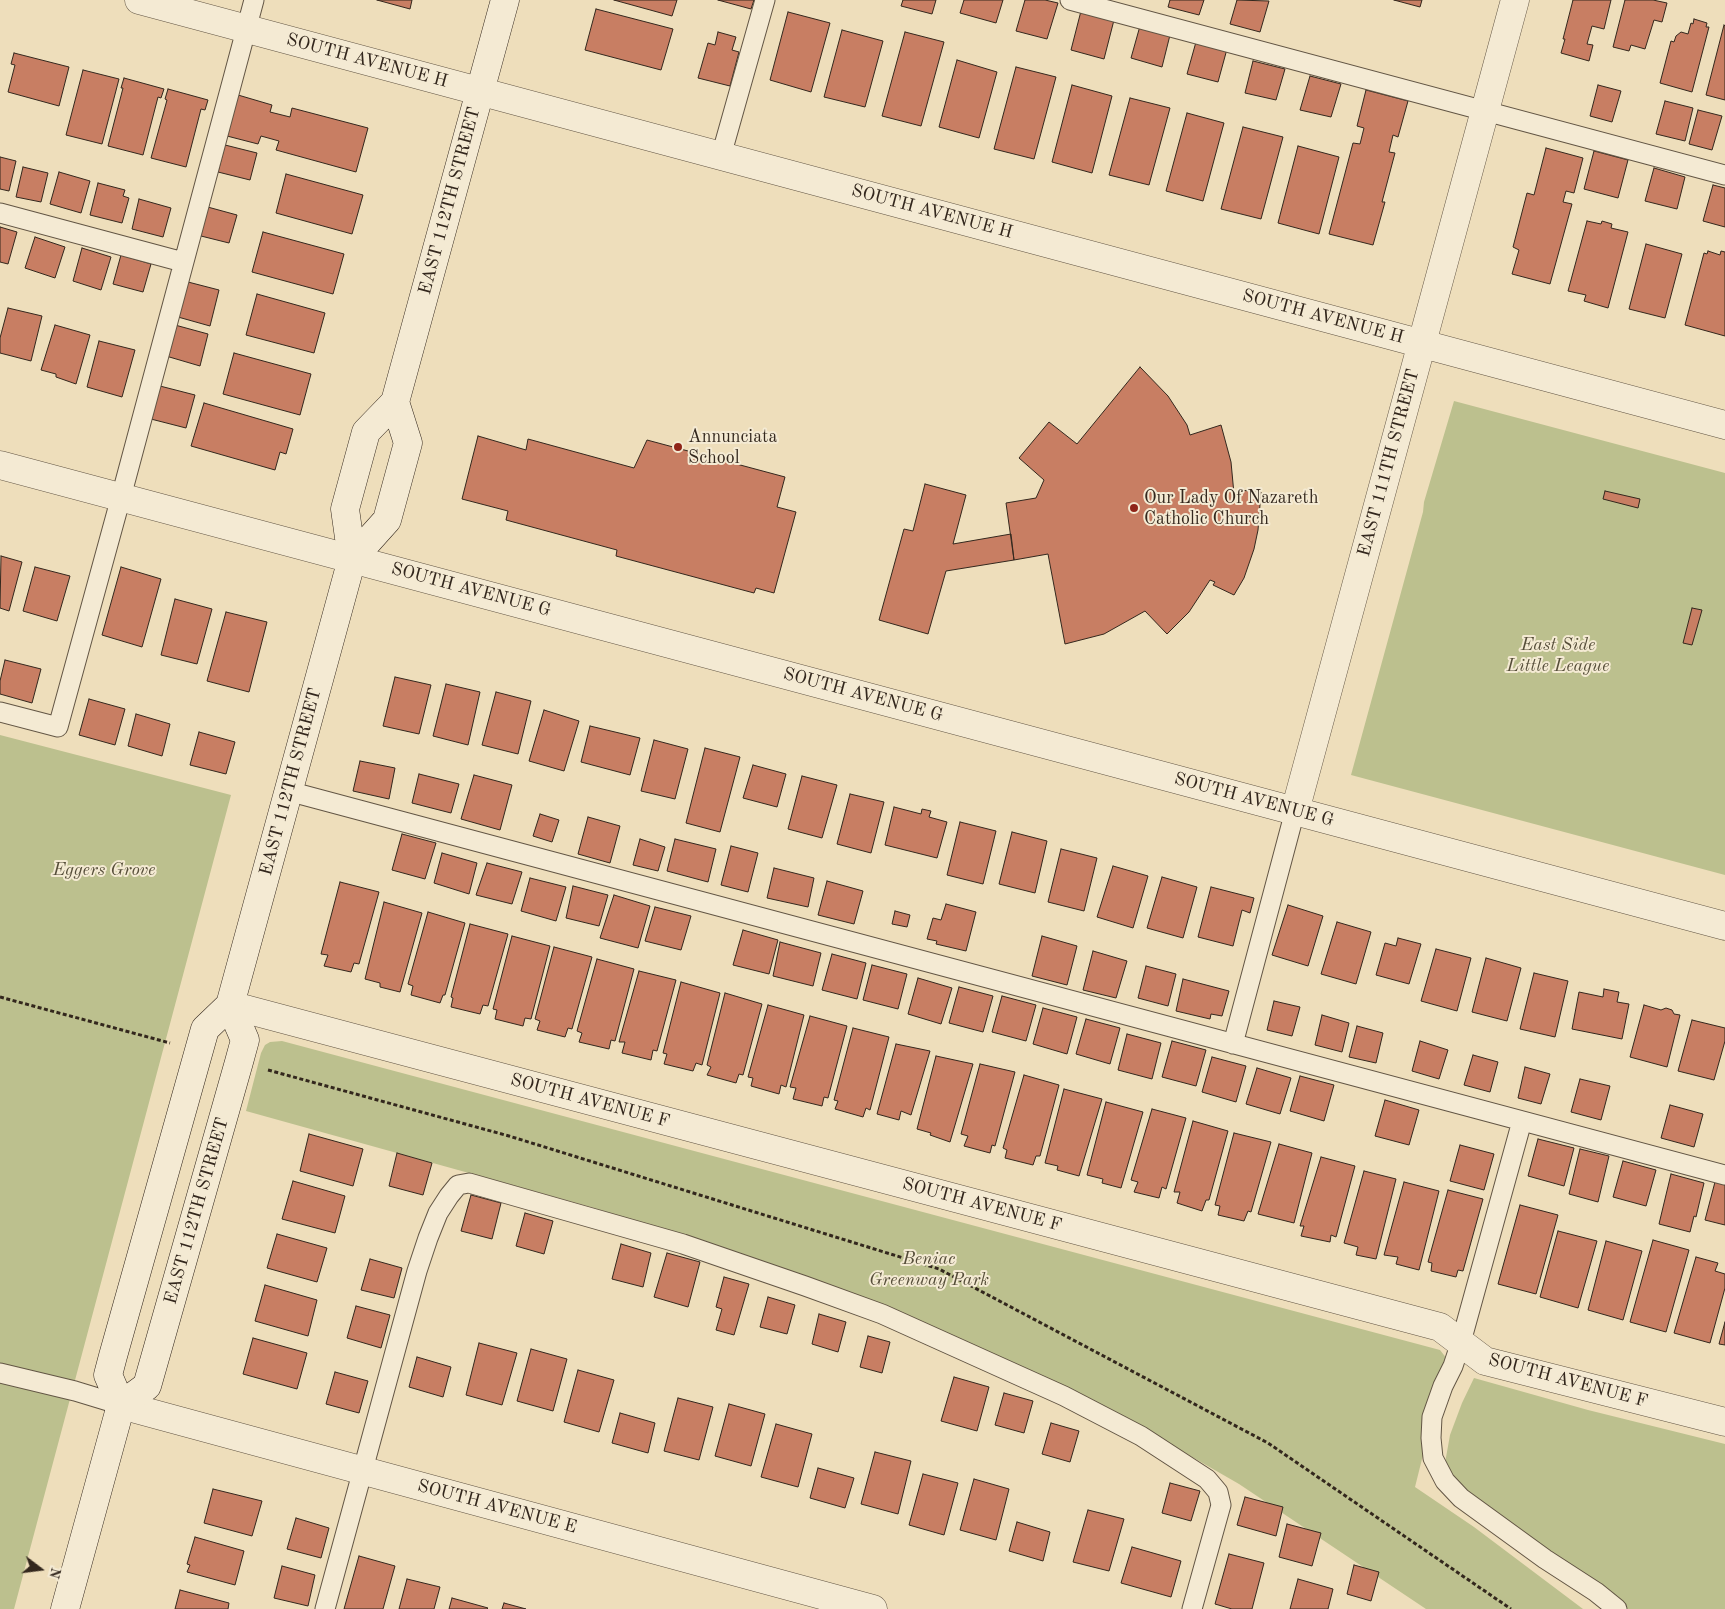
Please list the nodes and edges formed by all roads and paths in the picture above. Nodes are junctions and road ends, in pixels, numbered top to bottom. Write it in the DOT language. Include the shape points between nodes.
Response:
graph roads {
  1 [pos="139,0"];
  2 [pos="254,0"];
  3 [pos="505,0"];
  4 [pos="765,0"];
  5 [pos="1070,0"];
  6 [pos="1515,0"];
  7 [pos="246,28"];
  8 [pos="480,91"];
  9 [pos="1485,111"];
  10 [pos="721,156"];
  11 [pos="1725,175"];
  12 [pos="0,213"];
  13 [pos="183,262"];
  14 [pos="1422,344"];
  15 [pos="395,402"];
  16 [pos="1725,425"];
  17 [pos="0,465"];
  18 [pos="121,497"];
  19 [pos="352,558"];
  20 [pos="0,712"];
  21 [pos="288,791"];
  22 [pos="1295,811"];
  23 [pos="1725,926"];
  24 [pos="0,996"];
  25 [pos="230,1005"];
  26 [pos="170,1043"];
  27 [pos="1233,1044"];
  28 [pos="1522,1121"];
  29 [pos="1725,1175"];
  30 [pos="1460,1342"];
  31 [pos="0,1373"];
  32 [pos="121,1405"];
  33 [pos="1725,1422"];
  34 [pos="362,1471"];
  35 [pos="65,1609"];
  36 [pos="324,1609"];
  37 [pos="873,1609"];
  38 [pos="1192,1609"];
  39 [pos="1617,1609"];
  1 -- 7 [label="street, SOUTH AVENUE H"];
  2 -- 7 [label="lane"];
  3 -- 8 [label="street, EAST 112TH STREET"];
  4 -- 10 [label="lane"];
  5 -- 9 [label="lane"];
  6 -- 9 [label="street, EAST 111TH STREET"];
  7 -- 8 [label="street, SOUTH AVENUE H"];
  7 -- 13 [label="lane"];
  8 -- 10 [label="street, SOUTH AVENUE H"];
  8 -- 15 [label="street, EAST 112TH STREET"];
  9 -- 11 [label="lane"];
  9 -- 14 [label="street, EAST 111TH STREET"];
  10 -- 14 [label="street, SOUTH AVENUE H"];
  12 -- 13 [label="lane"];
  13 -- 18 [label="lane"];
  14 -- 16 [label="street, SOUTH AVENUE H"];
  14 -- 22 [label="street, EAST 111TH STREET"];
  15 -- 19 [label="street, EAST 112TH STREET" via="366,432 363,442 345,509"];
  15 -- 19 [label="street, EAST 112TH STREET" via="408,443 387,520"];
  17 -- 18 [label="street, SOUTH AVENUE G"];
  18 -- 19 [label="street, SOUTH AVENUE G"];
  18 -- 20 [label="lane" via="58,727"];
  19 -- 21 [label="street, EAST 112TH STREET"];
  19 -- 22 [label="street, SOUTH AVENUE G"];
  21 -- 25 [label="street, EAST 112TH STREET"];
  21 -- 27 [label="lane"];
  22 -- 23 [label="street, SOUTH AVENUE G"];
  22 -- 27 [label="lane"];
  24 -- 26 [label="path"];
  25 -- 30 [label="street, SOUTH AVENUE F" via="1440,1327"];
  25 -- 32 [label="street" via="205,1029 113,1356 108,1375"];
  25 -- 32 [label="street, EAST 112TH STREET" via="244,1040 239,1062 148,1386"];
  27 -- 28 [label="lane"];
  28 -- 29 [label="lane"];
  28 -- 30 [label="lane"];
  30 -- 33 [label="street, SOUTH AVENUE F" via="1485,1361"];
  30 -- 39 [label="lane" via="1432,1417 1433,1458 1445,1481 1480,1513"];
  31 -- 32 [label="lane"];
  32 -- 34 [label="street, SOUTH AVENUE E"];
  32 -- 35 [label="street"];
  34 -- 36 [label="lane"];
  34 -- 37 [label="street, SOUTH AVENUE E"];
  34 -- 38 [label="lane" via="428,1238 448,1196 458,1185 469,1183 683,1244 882,1314 1064,1396 1141,1436 1207,1479 1218,1492 1221,1504"];
}
